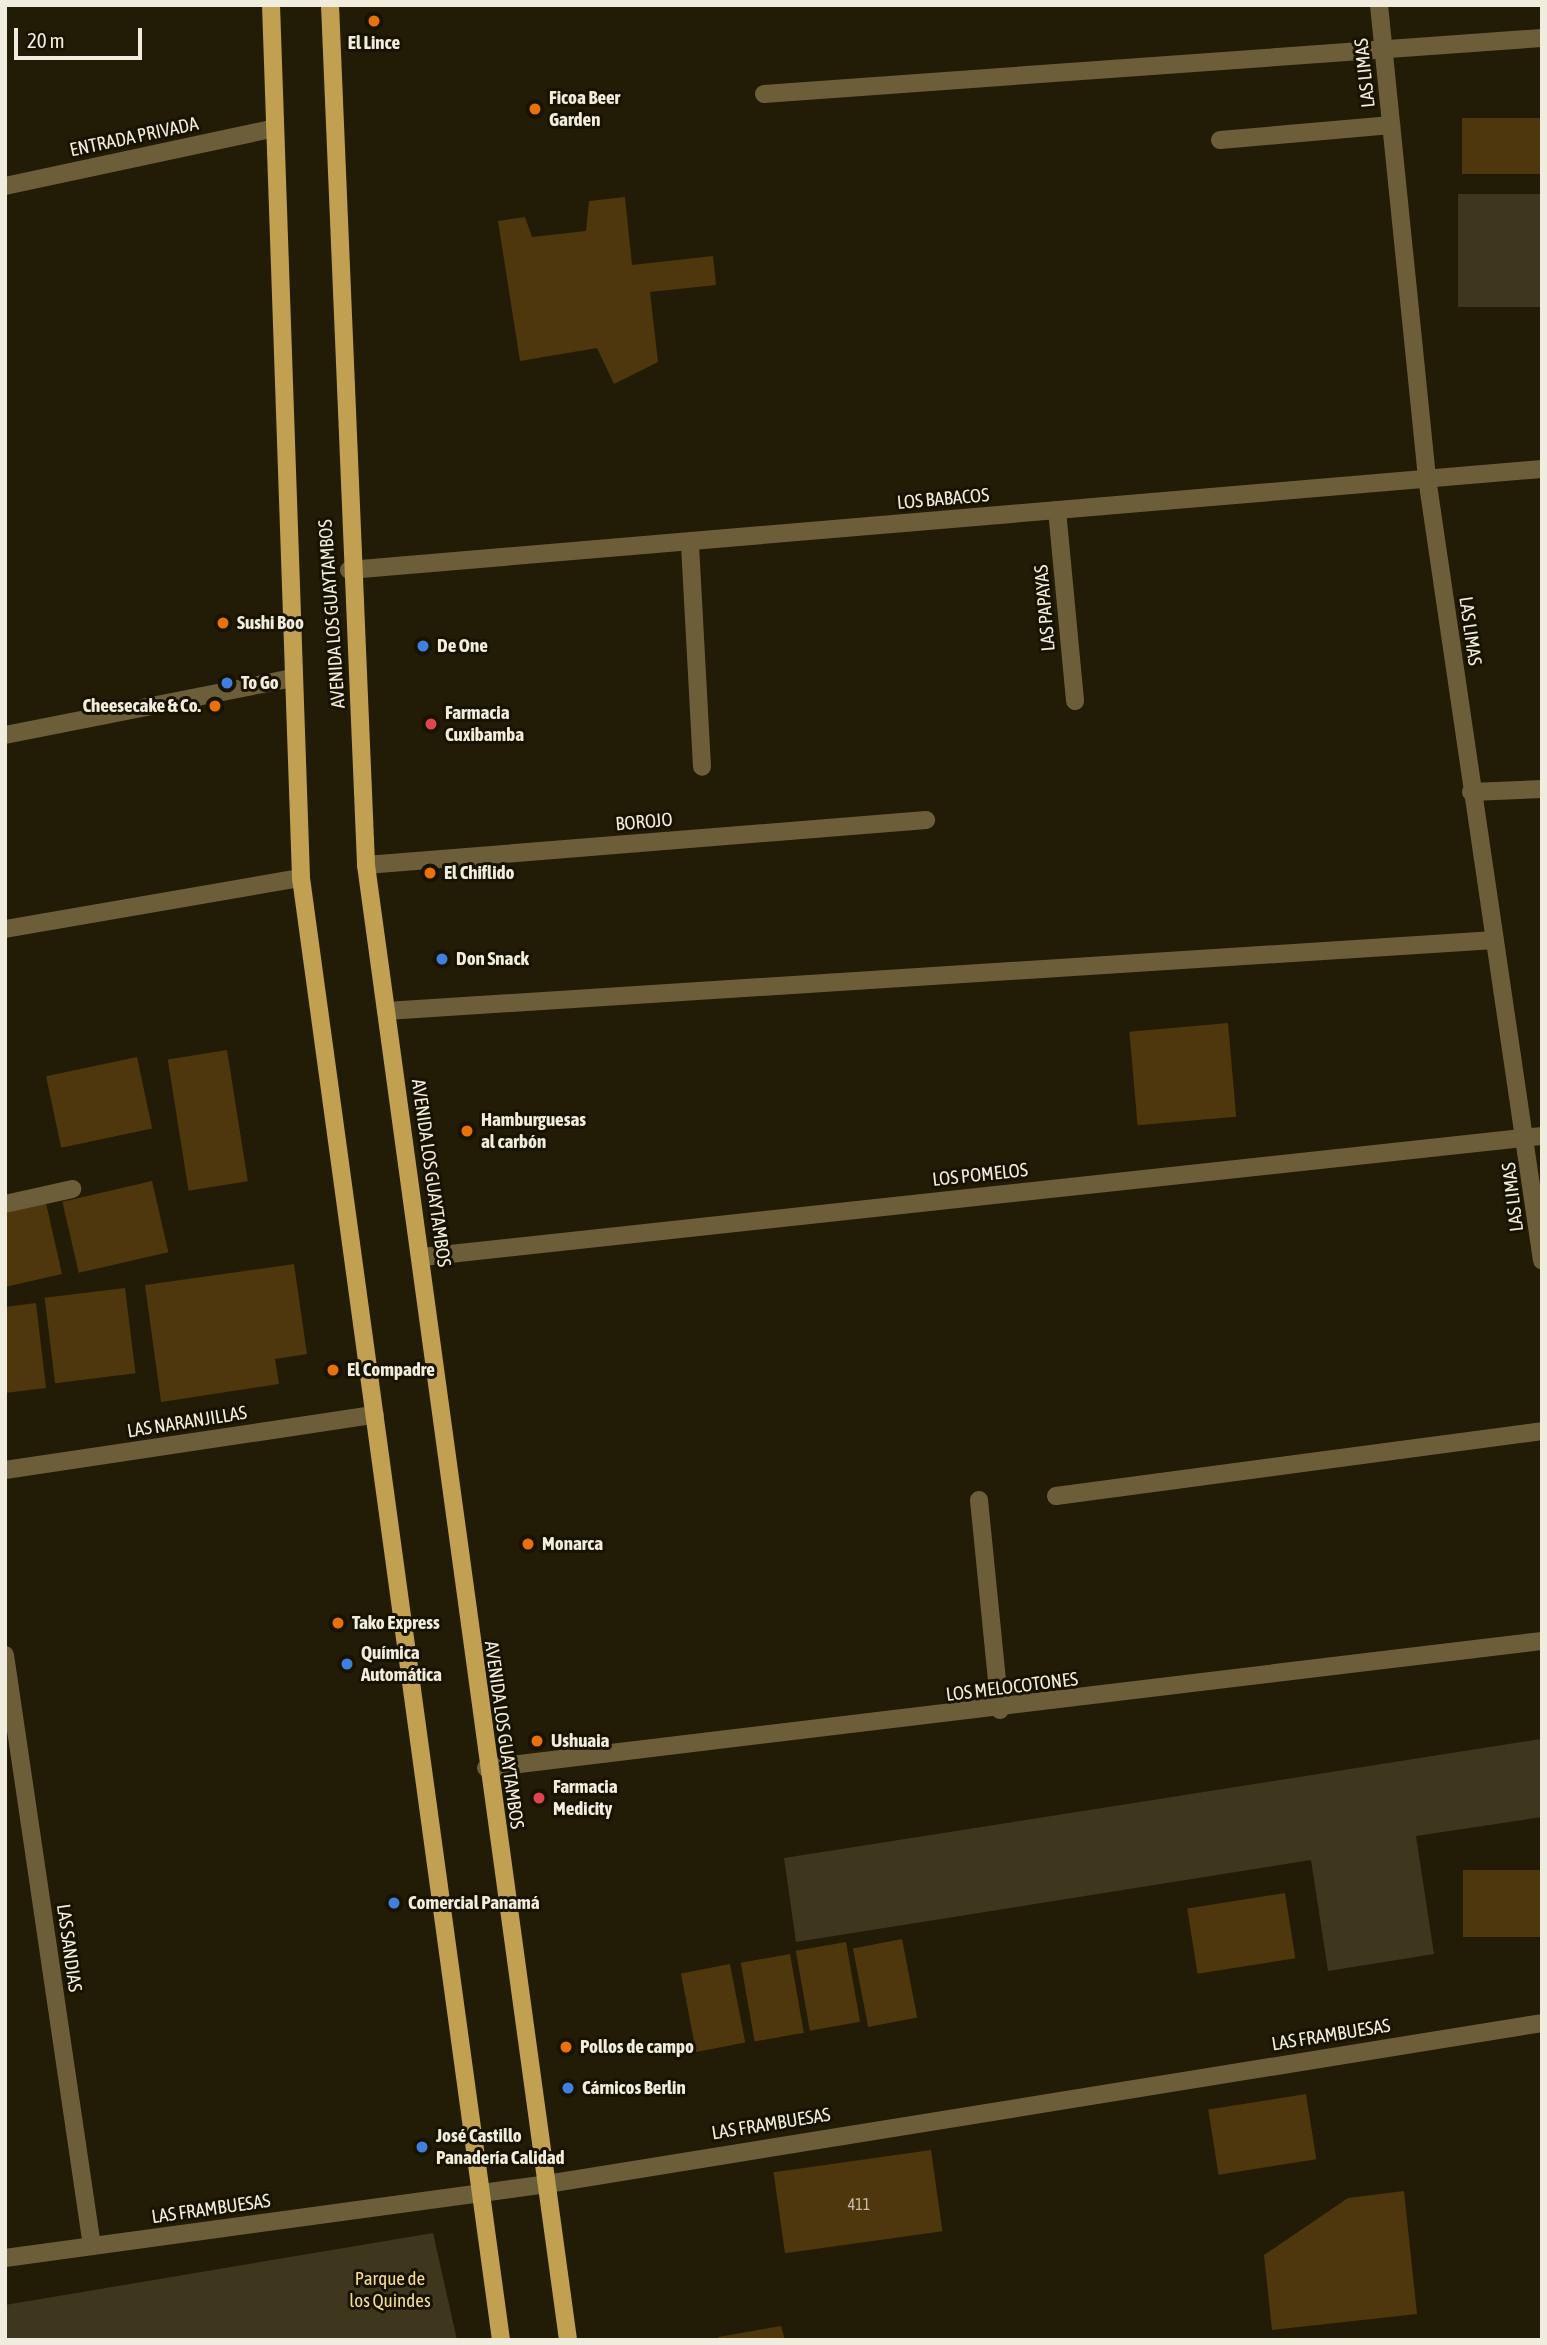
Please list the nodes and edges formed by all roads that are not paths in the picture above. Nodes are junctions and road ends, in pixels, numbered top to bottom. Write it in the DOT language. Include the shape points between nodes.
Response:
graph roads {
  1 [pos="271,5"];
  2 [pos="330,5"];
  3 [pos="1379,5"];
  4 [pos="1542,38"];
  5 [pos="1383,52"];
  6 [pos="764,94"];
  7 [pos="1391,125"];
  8 [pos="271,129"];
  9 [pos="1220,140"];
  10 [pos="5,186"];
  11 [pos="1542,469"];
  12 [pos="1427,478"];
  13 [pos="1057,510"];
  14 [pos="690,545"];
  15 [pos="349,570"];
  16 [pos="293,678"];
  17 [pos="1075,702"];
  18 [pos="5,735"];
  19 [pos="702,767"];
  20 [pos="1542,789"];
  21 [pos="1471,792"];
  22 [pos="926,820"];
  23 [pos="366,866"];
  24 [pos="301,878"];
  25 [pos="5,929"];
  26 [pos="1495,940"];
  27 [pos="386,1011"];
  28 [pos="1534,1136"];
  29 [pos="72,1189"];
  30 [pos="5,1204"];
  31 [pos="422,1257"];
  32 [pos="1542,1261"];
  33 [pos="375,1415"];
  34 [pos="1542,1431"];
  35 [pos="5,1470"];
  36 [pos="1056,1496"];
  37 [pos="979,1500"];
  38 [pos="1542,1641"];
  39 [pos="5,1656"];
  40 [pos="1000,1710"];
  41 [pos="486,1768"];
  42 [pos="1542,2023"];
  43 [pos="547,2184"];
  44 [pos="479,2190"];
  45 [pos="92,2246"];
  46 [pos="5,2258"];
  47 [pos="501,2340"];
  48 [pos="568,2340"];
  1 -- 8 [label="main road, AVENIDA LOS GUAYTAMBOS"];
  2 -- 15 [label="main road, AVENIDA LOS GUAYTAMBOS"];
  3 -- 5 [label="street, LAS LIMAS"];
  4 -- 5 [label="street"];
  5 -- 6 [label="street"];
  5 -- 7 [label="street, LAS LIMAS"];
  7 -- 9 [label="street"];
  7 -- 12 [label="street, LAS LIMAS"];
  8 -- 10 [label="street, ENTRADA PRIVADA"];
  8 -- 16 [label="main road, AVENIDA LOS GUAYTAMBOS" via="287,338"];
  11 -- 12 [label="street, LOS BABACOS"];
  12 -- 13 [label="street, LOS BABACOS"];
  12 -- 21 [label="street, LAS LIMAS"];
  13 -- 14 [label="street, LOS BABACOS"];
  13 -- 17 [label="street, LAS PAPAYAS"];
  14 -- 15 [label="street, LOS BABACOS"];
  14 -- 19 [label="street"];
  15 -- 23 [label="main road, AVENIDA LOS GUAYTAMBOS"];
  16 -- 18 [label="street"];
  16 -- 24 [label="main road, AVENIDA LOS GUAYTAMBOS"];
  20 -- 21 [label="street"];
  21 -- 26 [label="street, LAS LIMAS"];
  22 -- 23 [label="street, BOROJO"];
  23 -- 27 [label="main road, AVENIDA LOS GUAYTAMBOS"];
  24 -- 25 [label="street"];
  24 -- 33 [label="main road, AVENIDA LOS GUAYTAMBOS"];
  26 -- 27 [label="street"];
  26 -- 28 [label="street, LAS LIMAS"];
  27 -- 31 [label="main road, AVENIDA LOS GUAYTAMBOS"];
  28 -- 31 [label="street, LOS POMELOS"];
  28 -- 32 [label="street, LAS LIMAS"];
  29 -- 30 [label="street"];
  31 -- 41 [label="main road, AVENIDA LOS GUAYTAMBOS"];
  33 -- 35 [label="street, LAS NARANJILLAS"];
  33 -- 44 [label="main road, AVENIDA LOS GUAYTAMBOS"];
  34 -- 36 [label="street"];
  37 -- 40 [label="street"];
  38 -- 40 [label="street, LOS MELOCOTONES"];
  39 -- 45 [label="street, LAS SANDIAS"];
  40 -- 41 [label="street, LOS MELOCOTONES"];
  41 -- 43 [label="main road, AVENIDA LOS GUAYTAMBOS"];
  42 -- 43 [label="street, LAS FRAMBUESAS"];
  43 -- 44 [label="street, LAS FRAMBUESAS"];
  43 -- 48 [label="main road, AVENIDA LOS GUAYTAMBOS"];
  44 -- 45 [label="street, LAS FRAMBUESAS"];
  44 -- 47 [label="main road, AVENIDA LOS GUAYTAMBOS"];
  45 -- 46 [label="street, LAS FRAMBUESAS"];
}
